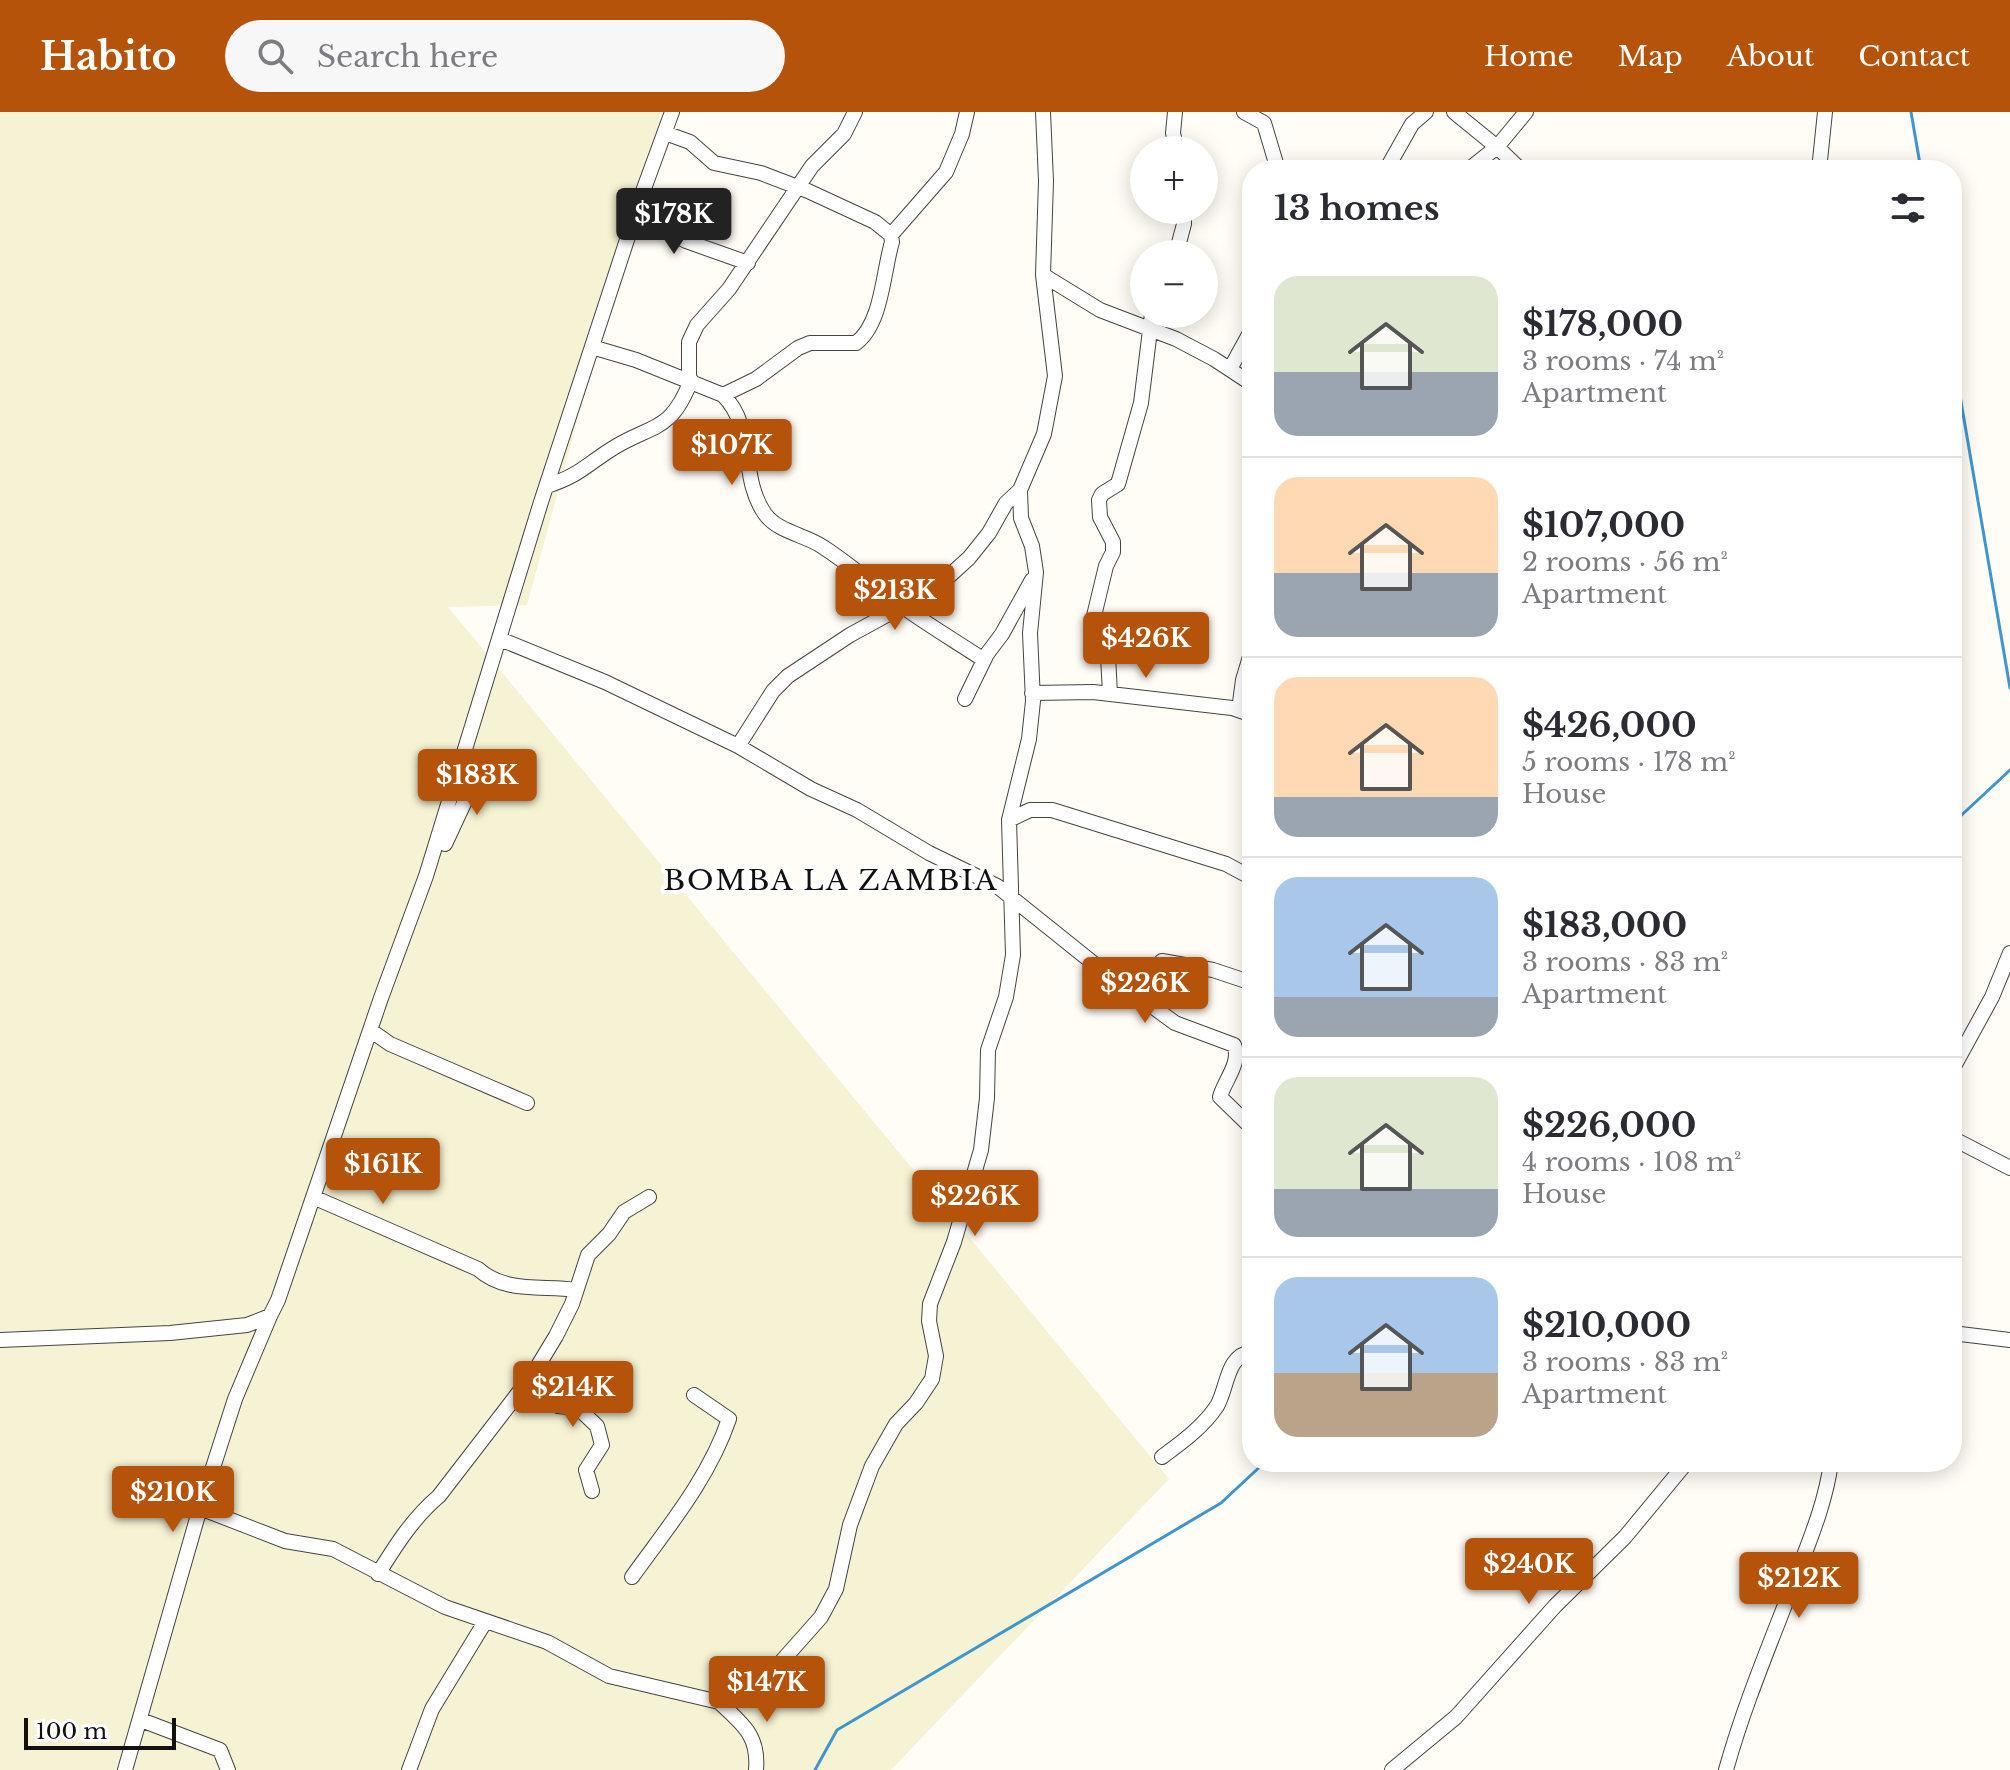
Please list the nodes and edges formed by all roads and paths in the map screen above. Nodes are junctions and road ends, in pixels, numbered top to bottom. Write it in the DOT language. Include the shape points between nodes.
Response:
graph roads {
  1 [pos="672,112"];
  2 [pos="855,112"];
  3 [pos="967,112"];
  4 [pos="1043,112"];
  5 [pos="1175,112"];
  6 [pos="1244,112"];
  7 [pos="1426,112"];
  8 [pos="1454,112"];
  9 [pos="1526,112"];
  10 [pos="1825,112"];
  11 [pos="1268,118"];
  12 [pos="665,133"];
  13 [pos="1174,136"];
  14 [pos="1497,147"];
  15 [pos="1276,160"];
  16 [pos="1392,160"];
  17 [pos="1481,160"];
  18 [pos="1511,160"];
  19 [pos="1820,160"];
  20 [pos="795,188"];
  21 [pos="642,194"];
  22 [pos="891,235"];
  23 [pos="748,263"];
  24 [pos="1043,275"];
  25 [pos="1130,317"];
  26 [pos="1150,328"];
  27 [pos="1160,328"];
  28 [pos="592,347"];
  29 [pos="1242,347"];
  30 [pos="1230,369"];
  31 [pos="1242,377"];
  32 [pos="690,380"];
  33 [pos="723,395"];
  34 [pos="547,486"];
  35 [pos="1020,490"];
  36 [pos="1036,572"];
  37 [pos="902,606"];
  38 [pos="500,639"];
  39 [pos="984,660"];
  40 [pos="1032,693"];
  41 [pos="1110,694"];
  42 [pos="965,699"];
  43 [pos="1242,711"];
  44 [pos="738,746"];
  45 [pos="523,757"];
  46 [pos="1009,820"];
  47 [pos="430,873"];
  48 [pos="1242,873"];
  49 [pos="1012,901"];
  50 [pos="2010,953"];
  51 [pos="1242,980"];
  52 [pos="1140,997"];
  53 [pos="370,1030"];
  54 [pos="1962,1052"];
  55 [pos="527,1103"];
  56 [pos="1242,1118"];
  57 [pos="1962,1143"];
  58 [pos="2010,1168"];
  59 [pos="313,1197"];
  60 [pos="649,1197"];
  61 [pos="576,1290"];
  62 [pos="270,1316"];
  63 [pos="1962,1334"];
  64 [pos="0,1340"];
  65 [pos="2010,1340"];
  66 [pos="1242,1355"];
  67 [pos="533,1374"];
  68 [pos="694,1395"];
  69 [pos="1162,1457"];
  70 [pos="1679,1472"];
  71 [pos="1830,1472"];
  72 [pos="592,1491"];
  73 [pos="200,1508"];
  74 [pos="378,1574"];
  75 [pos="632,1577"];
  76 [pos="485,1622"];
  77 [pos="719,1702"];
  78 [pos="141,1720"];
  79 [pos="125,1770"];
  80 [pos="228,1770"];
  81 [pos="409,1770"];
  82 [pos="756,1770"];
  83 [pos="1392,1770"];
  84 [pos="1726,1770"];
  1 -- 12 [label="street"];
  2 -- 20 [label="street" via="844,134"];
  3 -- 22 [label="street" via="946,172"];
  4 -- 24 [label="street"];
  5 -- 13 [label="street"];
  6 -- 11 [label="street"];
  7 -- 16 [label="street" via="1412,124"];
  8 -- 14 [label="street"];
  9 -- 14 [label="street"];
  10 -- 19 [label="street"];
  11 -- 15 [label="street"];
  12 -- 20 [label="street" via="690,142 714,163 761,173"];
  12 -- 21 [label="street"];
  14 -- 17 [label="street"];
  14 -- 18 [label="street"];
  20 -- 22 [label="street" via="845,207"];
  20 -- 23 [label="street"];
  21 -- 23 [label="street" via="673,234"];
  21 -- 28 [label="street"];
  22 -- 33 [label="street" via="875,314 860,340 810,343"];
  23 -- 32 [label="street" via="697,325 689,342"];
  24 -- 25 [label="street" via="1100,310"];
  24 -- 35 [label="street" via="1055,376 1044,434"];
  26 -- 41 [label="street" via="1141,403 1118,484 1102,494 1098,509 1113,542 1093,620 1108,656"];
  27 -- 30 [label="street"];
  28 -- 32 [label="street"];
  28 -- 34 [label="street"];
  29 -- 30 [label="street"];
  30 -- 31 [label="street"];
  32 -- 33 [label="street"];
  32 -- 34 [label="street" via="682,403 664,423 608,451 571,478"];
  33 -- 37 [label="street" via="738,416 748,478 766,516 819,544"];
  34 -- 38 [label="street"];
  35 -- 36 [label="street" via="1021,518"];
  35 -- 37 [label="street" via="969,558 936,588"];
  36 -- 39 [label="street"];
  36 -- 40 [label="street"];
  37 -- 39 [label="street"];
  37 -- 44 [label="street" via="788,676"];
  38 -- 44 [label="street"];
  38 -- 53 [label="street" via="430,863"];
  39 -- 42 [label="street"];
  40 -- 41 [label="street"];
  40 -- 46 [label="street" via="1029,739"];
  41 -- 43 [label="street"];
  44 -- 49 [label="street" via="997,886"];
  45 -- 47 [label="street" via="472,786"];
  46 -- 48 [label="street" via="1030,810 1052,810 1165,843"];
  46 -- 49 [label="street"];
  49 -- 52 [label="street"];
  49 -- 77 [label="street" via="1013,955 988,1050 981,1150 929,1312 936,1356 932,1379 896,1424 872,1466 850,1525 836,1589 821,1617 755,1687"];
  50 -- 54 [label="street"];
  51 -- 52 [label="street" via="1162,961"];
  52 -- 56 [label="street" via="1175,1023 1234,1045 1235,1062 1220,1097"];
  53 -- 55 [label="street" via="390,1044"];
  53 -- 59 [label="street"];
  57 -- 58 [label="street"];
  59 -- 61 [label="street" via="488,1278 541,1290"];
  59 -- 62 [label="street"];
  60 -- 61 [label="street" via="624,1212 588,1255"];
  61 -- 67 [label="street"];
  62 -- 64 [label="street" via="247,1325 184,1332"];
  62 -- 73 [label="street" via="235,1399"];
  63 -- 65 [label="street"];
  66 -- 69 [label="street" via="1233,1362 1217,1405 1196,1432"];
  67 -- 72 [label="street" via="549,1401 578,1408 597,1426 602,1445 586,1470"];
  67 -- 74 [label="street" via="401,1537"];
  68 -- 75 [label="street" via="729,1419 723,1438 702,1479"];
  70 -- 83 [label="street" via="1456,1717"];
  71 -- 84 [label="street"];
  73 -- 74 [label="street" via="285,1541 333,1549"];
  73 -- 78 [label="street"];
  74 -- 76 [label="street"];
  76 -- 77 [label="street" via="547,1642 609,1676"];
  76 -- 81 [label="street" via="432,1709"];
  77 -- 82 [label="street" via="752,1736"];
  78 -- 79 [label="street"];
  78 -- 80 [label="street" via="220,1750"];
}
